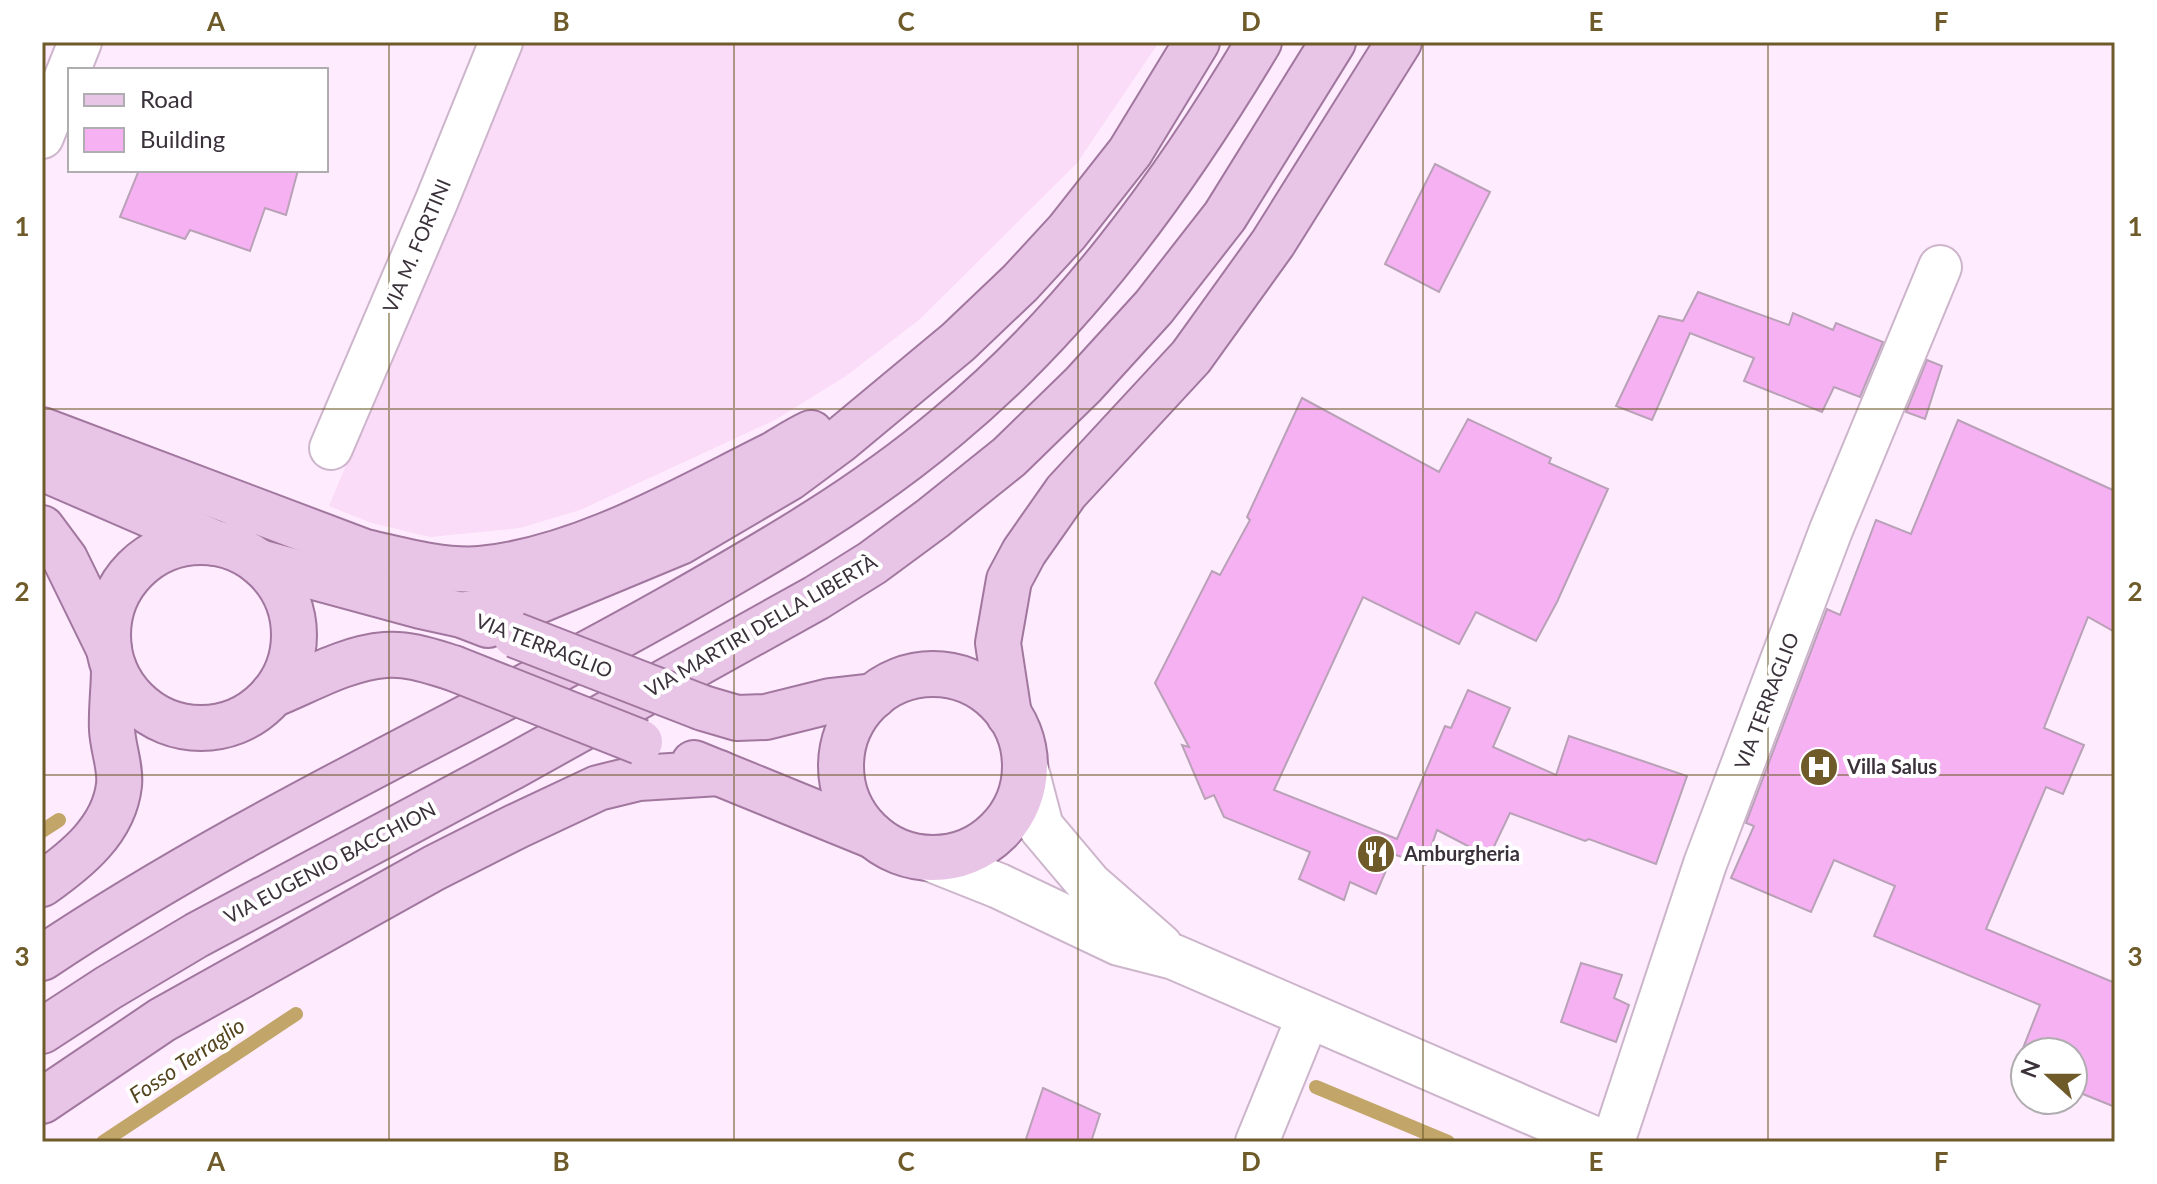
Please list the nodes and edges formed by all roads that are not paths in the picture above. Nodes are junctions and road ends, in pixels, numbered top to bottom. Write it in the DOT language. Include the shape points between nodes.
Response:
graph roads {
  1 [pos="80,42"];
  2 [pos="501,42"];
  3 [pos="1197,42"];
  4 [pos="1259,42"];
  5 [pos="1333,42"];
  6 [pos="1399,42"];
  7 [pos="70,68"];
  8 [pos="68,72"];
  9 [pos="42,137"];
  10 [pos="1940,267"];
  11 [pos="894,397"];
  12 [pos="42,430"];
  13 [pos="331,448"];
  14 [pos="42,468"];
  15 [pos="42,528"];
  16 [pos="215,543"];
  17 [pos="259,562"];
  18 [pos="462,615"];
  19 [pos="112,659"];
  20 [pos="272,695"];
  21 [pos="874,696"];
  22 [pos="1009,715"];
  23 [pos="632,724"];
  24 [pos="1025,766"];
  25 [pos="719,773"];
  26 [pos="873,836"];
  27 [pos="931,859"];
  28 [pos="42,884"];
  29 [pos="1174,957"];
  30 [pos="42,958"];
  31 [pos="42,1031"];
  32 [pos="1295,1050"];
  33 [pos="42,1101"];
  34 [pos="1257,1142"];
  35 [pos="1601,1142"];
  36 [pos="1613,1142"];
  1 -- 7 [label="street"];
  2 -- 13 [label="street, VIA M. FORTINI"];
  3 -- 11 [label="main road" via="1130,152 1067,232 970,331"];
  4 -- 30 [label="main road" via="1176,174 1122,246 1011,370 889,473 831,514 637,627 161,883"];
  5 -- 23 [label="main road, VIA MARTIRI DELLA LIBERTÀ" via="1225,216 1154,307 1009,457 884,554 715,653"];
  6 -- 22 [label="main road" via="1273,243 1191,357 1066,492 1024,552 1009,580 998,643"];
  8 -- 9 [label="street"];
  10 -- 36 [label="street, VIA TERRAGLIO" via="1831,530 1710,850"];
  11 -- 12 [label="main road" via="585,543 477,569 365,552"];
  11 -- 18 [label="main road" via="789,478 680,542 538,601"];
  14 -- 16 [label="main road"];
  15 -- 19 [label="main road" via="65,559"];
  16 -- 17 [label="main road"];
  16 -- 19 [label="main road" via="167,549 130,576 109,619"];
  17 -- 18 [label="main road, VIA TERRAGLIO"];
  17 -- 20 [label="main road" via="286,597 293,626 287,670"];
  18 -- 21 [label="main road, VIA TERRAGLIO, bridge" via="737,718"];
  19 -- 20 [label="main road" via="127,691 145,710 179,726 230,724"];
  19 -- 28 [label="main road" via="119,784 112,810 78,857"];
  20 -- 23 [label="main road, bridge" via="361,660 414,656"];
  21 -- 22 [label="main road" via="920,675 954,677 985,691"];
  21 -- 26 [label="main road" via="852,723 841,757 844,792"];
  22 -- 24 [label="main road" via="1021,739"];
  23 -- 25 [label="main road"];
  23 -- 31 [label="main road, VIA EUGENIO BACCHION" via="512,767 209,928"];
  24 -- 27 [label="main road" via="1020,795 998,832 960,855"];
  24 -- 29 [label="main road" via="1041,827 1089,884"];
  25 -- 26 [label="main road"];
  25 -- 33 [label="main road" via="639,778 598,788 517,826 162,1020"];
  26 -- 27 [label="main road" via="902,854"];
  27 -- 29 [label="main road" via="1119,943"];
  29 -- 32 [label="main road"];
  32 -- 34 [label="street"];
  32 -- 35 [label="main road"];
}
